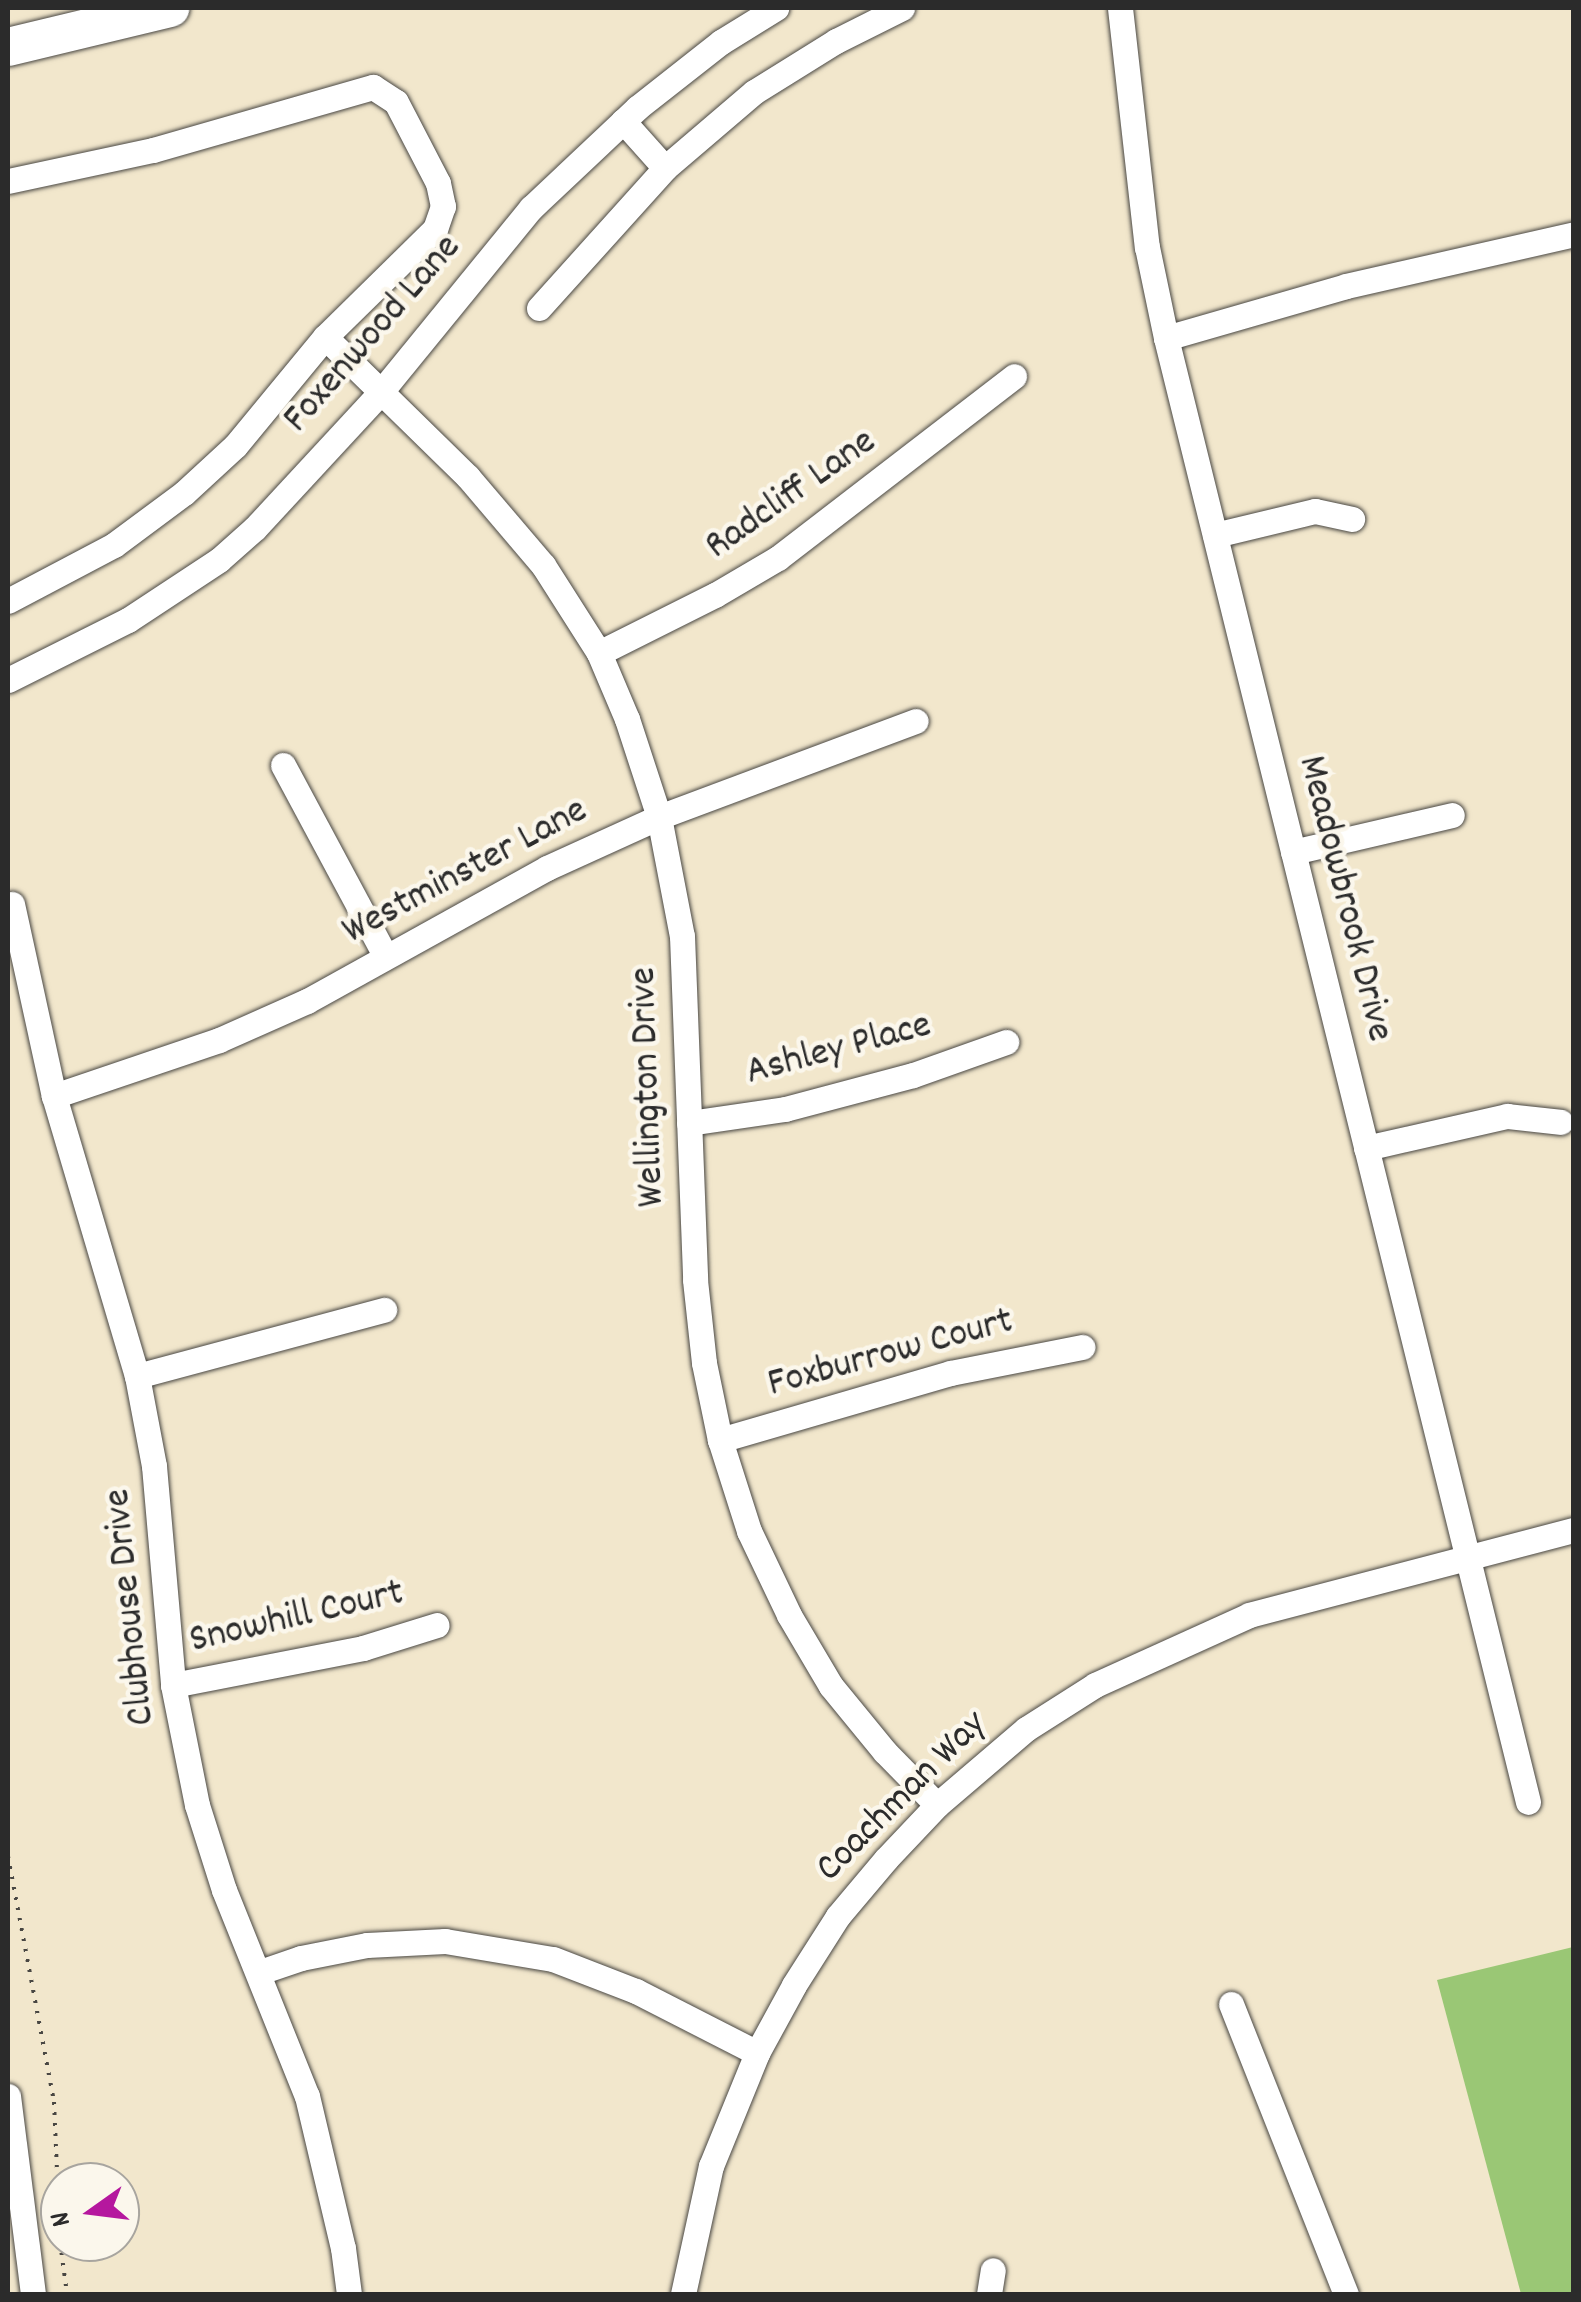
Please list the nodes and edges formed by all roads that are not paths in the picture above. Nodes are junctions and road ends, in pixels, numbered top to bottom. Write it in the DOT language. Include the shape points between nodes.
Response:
graph roads {
  1 [pos="170,8"];
  2 [pos="776,8"];
  3 [pos="902,8"];
  4 [pos="1120,8"];
  5 [pos="8,47"];
  6 [pos="623,121"];
  7 [pos="665,168"];
  8 [pos="8,181"];
  9 [pos="1574,234"];
  10 [pos="539,308"];
  11 [pos="326,337"];
  12 [pos="1166,338"];
  13 [pos="1014,376"];
  14 [pos="380,393"];
  15 [pos="1352,519"];
  16 [pos="1215,535"];
  17 [pos="8,601"];
  18 [pos="598,653"];
  19 [pos="8,680"];
  20 [pos="916,721"];
  21 [pos="283,765"];
  22 [pos="1452,814"];
  23 [pos="659,816"];
  24 [pos="1293,852"];
  25 [pos="12,904"];
  26 [pos="385,955"];
  27 [pos="1006,1042"];
  28 [pos="54,1096"];
  29 [pos="1561,1122"];
  30 [pos="689,1123"];
  31 [pos="1366,1148"];
  32 [pos="384,1310"];
  33 [pos="1082,1347"];
  34 [pos="137,1376"];
  35 [pos="720,1440"];
  36 [pos="1574,1530"];
  37 [pos="1468,1557"];
  38 [pos="438,1625"];
  39 [pos="173,1685"];
  40 [pos="1528,1802"];
  41 [pos="937,1805"];
  42 [pos="260,1972"];
  43 [pos="1231,2004"];
  44 [pos="757,2053"];
  45 [pos="8,2096"];
  46 [pos="34,2294"];
  47 [pos="349,2294"];
  48 [pos="683,2294"];
  49 [pos="1346,2294"];
  1 -- 5 [label="highway"];
  2 -- 6 [label="street, Foxenwood Lane" via="721,42"];
  3 -- 7 [label="street" via="754,92"];
  4 -- 12 [label="street, Meadowbrook Drive" via="1147,247"];
  6 -- 7 [label="street"];
  6 -- 14 [label="street, Foxenwood Lane" via="531,208"];
  7 -- 10 [label="street"];
  8 -- 11 [label="street" via="153,150 373,88 396,102 443,206 436,229"];
  9 -- 12 [label="street" via="1346,286"];
  11 -- 14 [label="street, Wellington Drive"];
  11 -- 17 [label="street" via="236,446 184,493 114,545"];
  12 -- 16 [label="street, Meadowbrook Drive"];
  13 -- 18 [label="street, Radcliff Lane" via="778,558"];
  14 -- 18 [label="street, Wellington Drive" via="468,478 542,565"];
  14 -- 19 [label="street, Foxenwood Lane" via="219,560 128,620"];
  15 -- 16 [label="street" via="1315,511"];
  16 -- 24 [label="street, Meadowbrook Drive"];
  18 -- 23 [label="street, Wellington Drive"];
  20 -- 23 [label="street, Westminster Lane"];
  21 -- 26 [label="street"];
  22 -- 24 [label="street"];
  23 -- 26 [label="street, Westminster Lane"];
  23 -- 30 [label="street, Wellington Drive" via="682,936"];
  24 -- 31 [label="street, Meadowbrook Drive"];
  25 -- 28 [label="street, Clubhouse Drive"];
  26 -- 28 [label="street, Westminster Lane" via="308,1001 220,1040"];
  27 -- 30 [label="street, Ashley Place" via="912,1076 785,1109"];
  28 -- 34 [label="street, Clubhouse Drive"];
  29 -- 31 [label="street" via="1507,1116"];
  30 -- 35 [label="street, Wellington Drive" via="695,1280"];
  31 -- 37 [label="street, Meadowbrook Drive"];
  32 -- 34 [label="street"];
  33 -- 35 [label="street, Foxburrow Court" via="950,1373"];
  34 -- 39 [label="street, Clubhouse Drive" via="154,1466"];
  35 -- 41 [label="street, Wellington Drive" via="749,1531 831,1686"];
  36 -- 37 [label="street, Coachman Way"];
  37 -- 40 [label="street, Meadowbrook Drive"];
  37 -- 41 [label="street, Coachman Way" via="1249,1614 1172,1647 1026,1729"];
  38 -- 39 [label="street, Snowhill Court" via="364,1648"];
  39 -- 42 [label="street, Clubhouse Drive" via="198,1805 224,1890"];
  41 -- 44 [label="street, Coachman Way" via="838,1916"];
  42 -- 44 [label="street" via="367,1945 481,1947 570,1966 636,1991"];
  42 -- 47 [label="street, Clubhouse Drive" via="307,2096"];
  43 -- 49 [label="street"];
  44 -- 48 [label="street, Coachman Way" via="712,2166"];
  45 -- 46 [label="street"];
}
